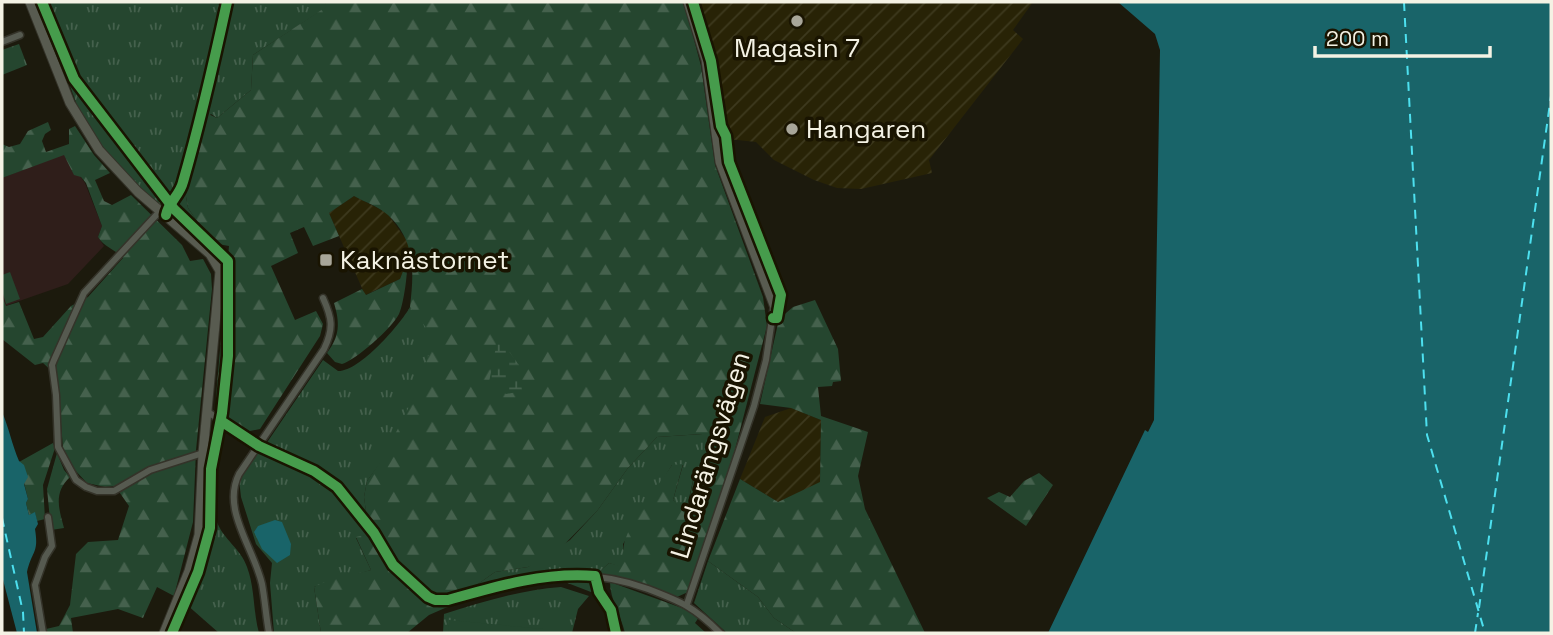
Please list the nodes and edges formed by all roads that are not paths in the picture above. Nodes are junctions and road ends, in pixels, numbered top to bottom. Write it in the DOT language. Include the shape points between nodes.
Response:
graph roads {
  1 [pos="30,2"];
  2 [pos="688,2"];
  3 [pos="20,35"];
  4 [pos="2,42"];
  5 [pos="159,211"];
  6 [pos="323,298"];
  7 [pos="774,305"];
  8 [pos="208,412"];
  9 [pos="259,446"];
  10 [pos="203,453"];
  11 [pos="48,517"];
  12 [pos="687,604"];
  13 [pos="43,633"];
  14 [pos="164,633"];
  15 [pos="269,633"];
  16 [pos="720,633"];
  1 -- 5 [label="street" via="80,121 112,166"];
  2 -- 7 [label="street, Lindarängsvägen" via="709,72 720,162"];
  3 -- 4 [label="street"];
  5 -- 8 [label="street" via="210,254 220,271"];
  5 -- 10 [label="street" via="84,293 54,360 58,447 76,480 105,491"];
  6 -- 9 [label="street" via="332,320 331,335"];
  7 -- 12 [label="street, Lindarängsvägen" via="754,406"];
  8 -- 9 [label="street"];
  8 -- 10 [label="street"];
  9 -- 12 [label="street" via="337,487 393,565 435,600 535,577 571,575 630,582"];
  9 -- 15 [label="street" via="239,474 233,493 261,582"];
  10 -- 14 [label="street" via="202,516 196,550"];
  11 -- 13 [label="street" via="52,547 35,585"];
  12 -- 16 [label="street"];
}
